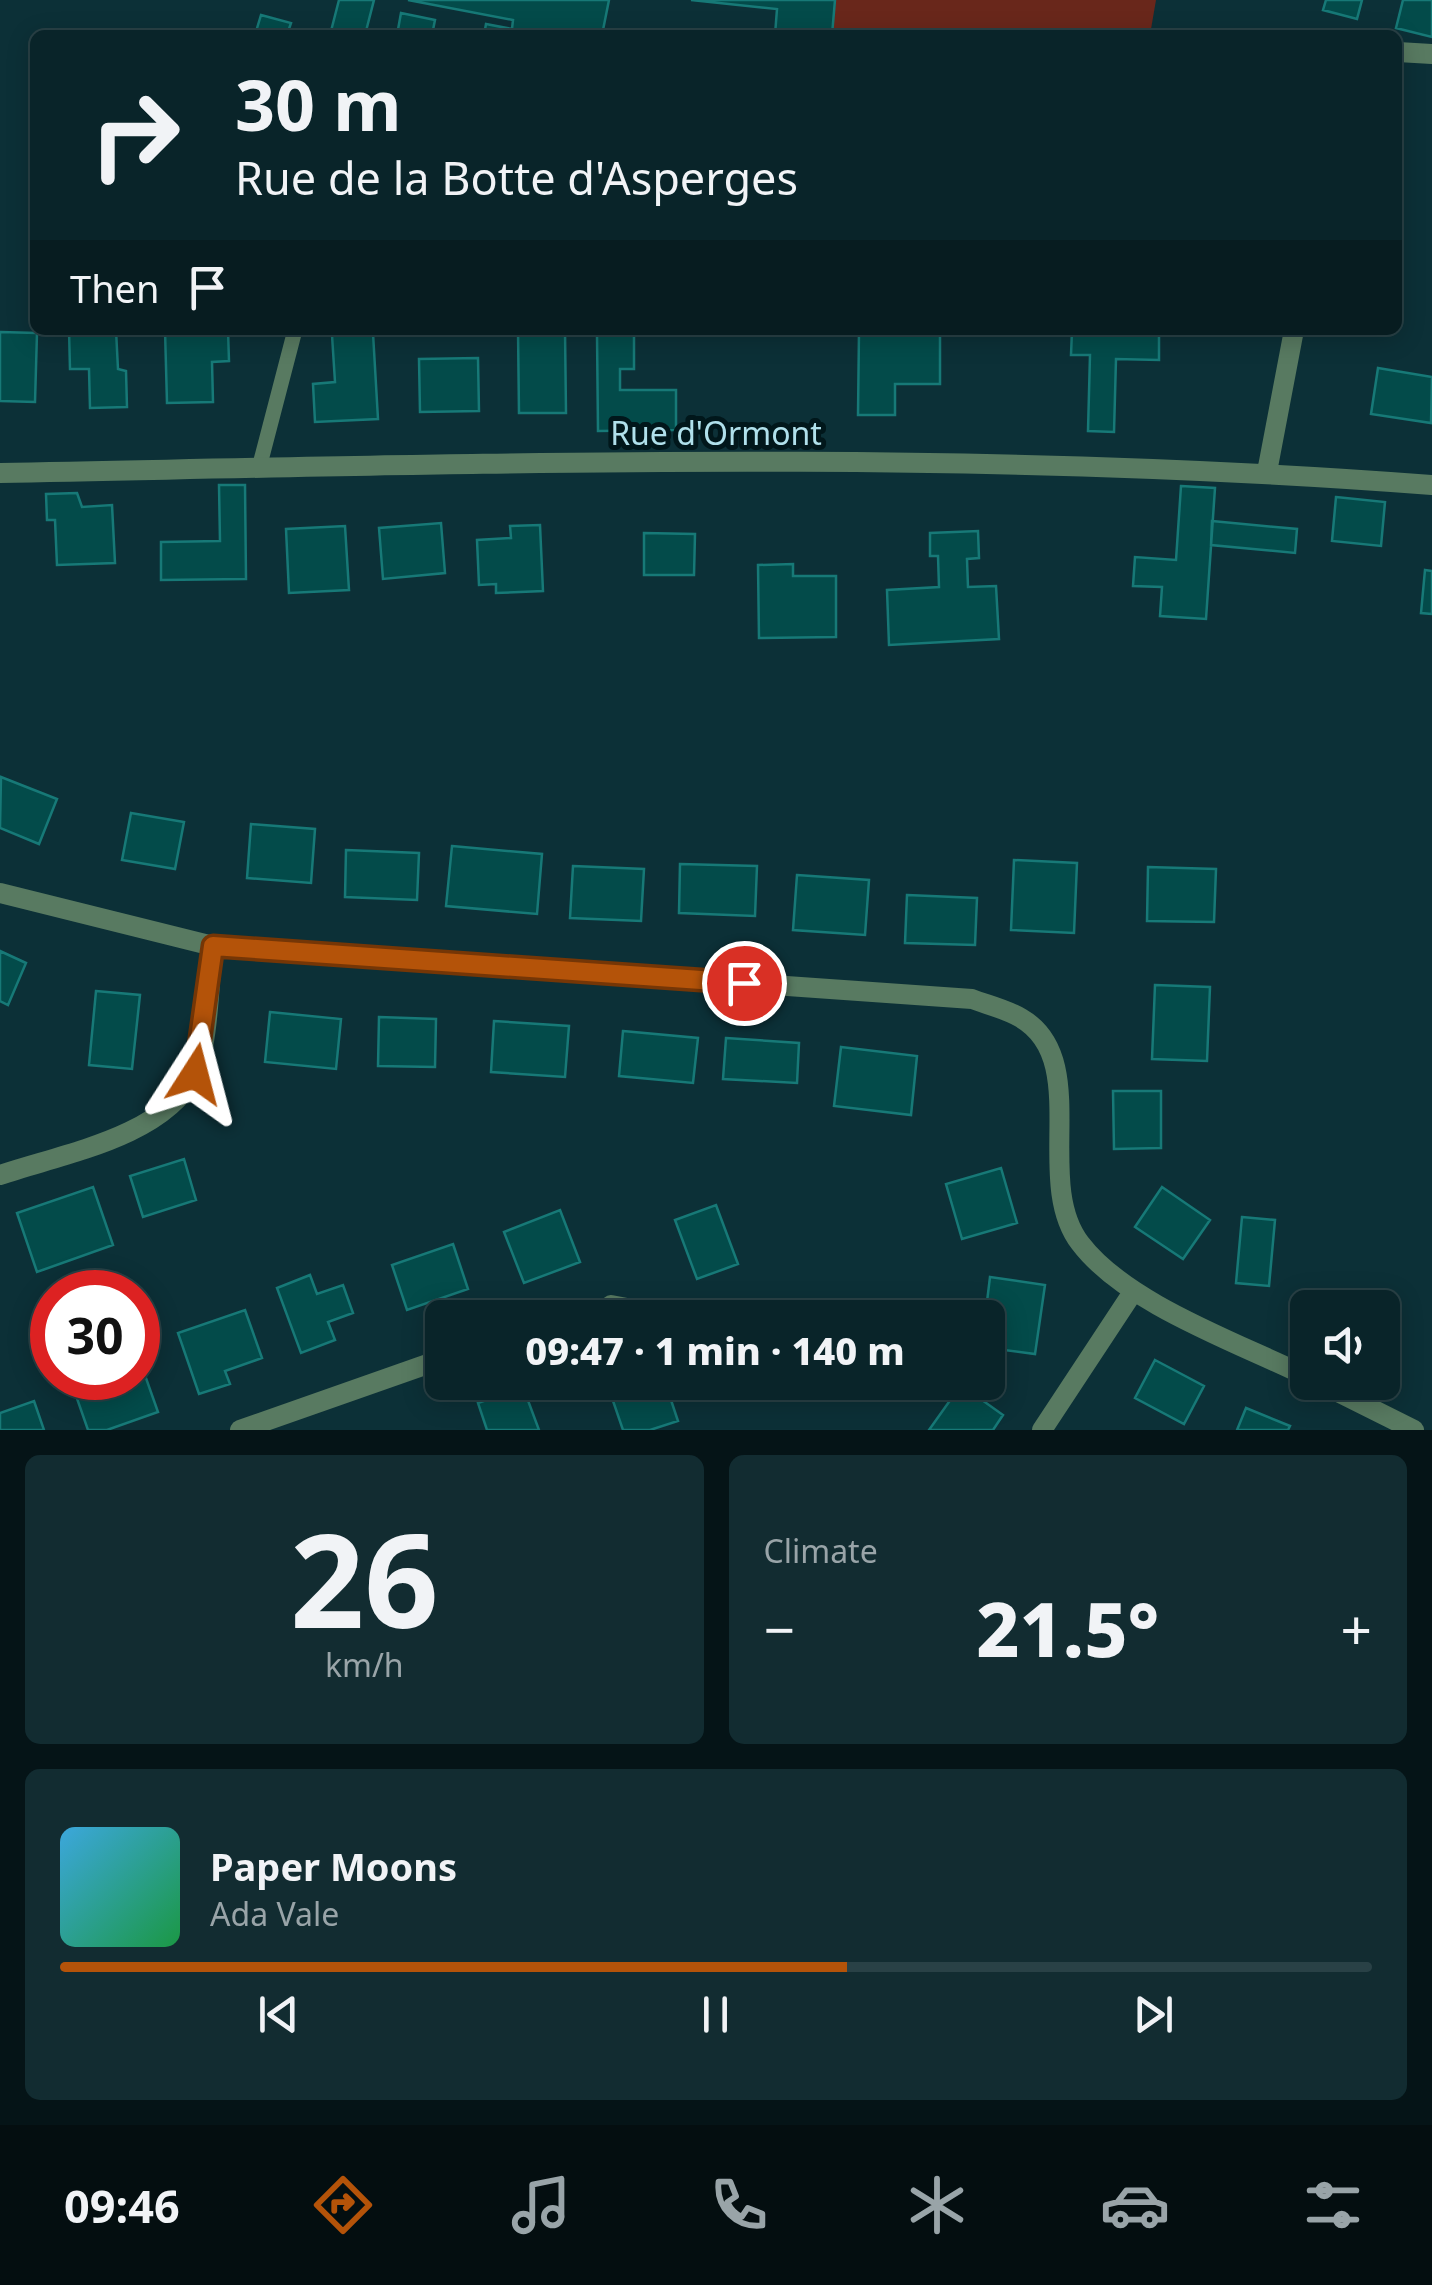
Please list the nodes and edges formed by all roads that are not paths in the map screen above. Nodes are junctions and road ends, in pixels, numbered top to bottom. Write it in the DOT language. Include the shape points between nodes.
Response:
graph roads {
  1 [pos="1402,52"];
  2 [pos="1432,54"];
  3 [pos="294,335"];
  4 [pos="1293,335"];
  5 [pos="260,468"];
  6 [pos="1267,472"];
  7 [pos="0,473"];
  8 [pos="1432,485"];
  9 [pos="0,893"];
  10 [pos="213,946"];
  11 [pos="0,1176"];
  12 [pos="1133,1292"];
  13 [pos="425,1365"];
  14 [pos="1290,1368"];
  15 [pos="1354,1400"];
  16 [pos="240,1430"];
  17 [pos="1042,1430"];
  18 [pos="1414,1430"];
  1 -- 2 [label="street"];
  3 -- 5 [label="lane"];
  4 -- 6 [label="street"];
  5 -- 6 [label="street, Rue d'Ormont" via="1028,464"];
  5 -- 7 [label="street, Rue d'Ormont"];
  6 -- 8 [label="street, Rue d'Ormont"];
  9 -- 10 [label="street"];
  10 -- 11 [label="street" via="195,1074 174,1102 149,1124"];
  10 -- 12 [label="street" via="972,999 1004,1010 1040,1033 1058,1075 1056,1173 1068,1223 1102,1268"];
  12 -- 14 [label="street"];
  12 -- 17 [label="street"];
  13 -- 16 [label="street"];
  15 -- 18 [label="street"];
}
